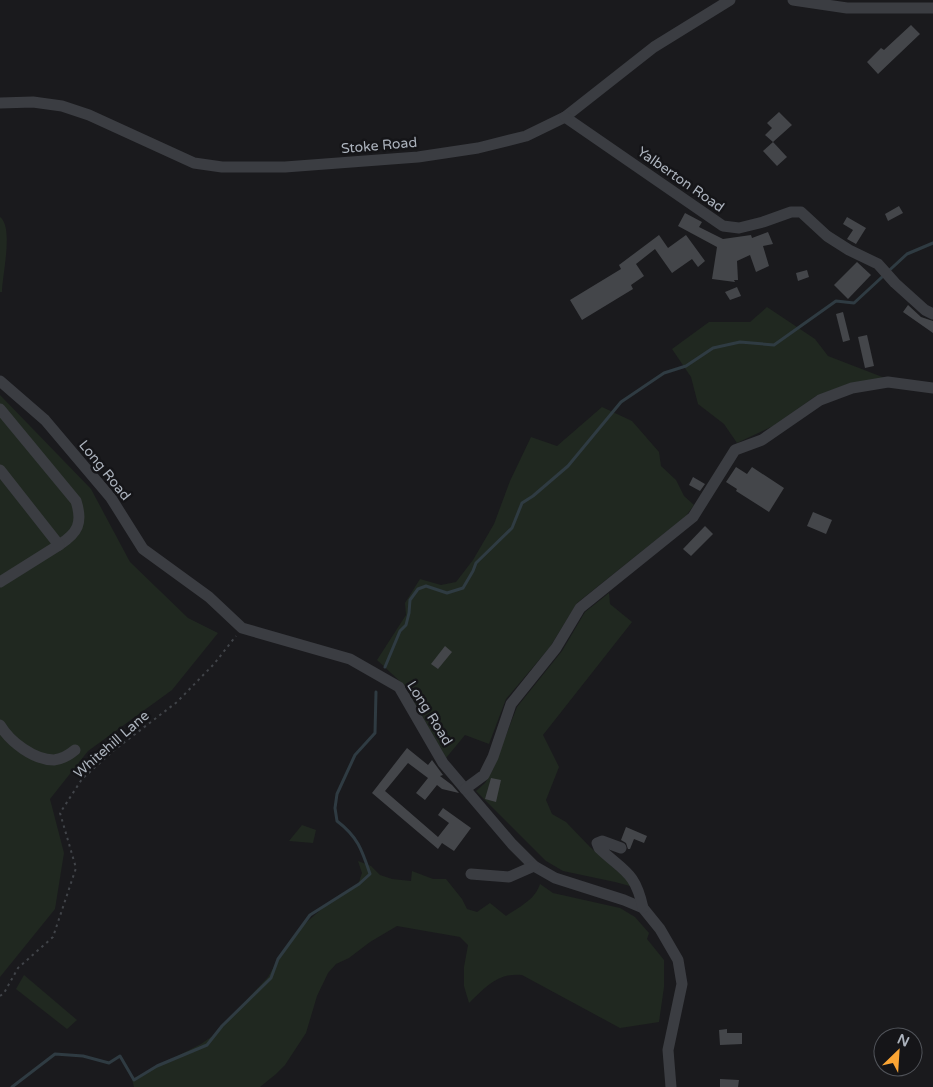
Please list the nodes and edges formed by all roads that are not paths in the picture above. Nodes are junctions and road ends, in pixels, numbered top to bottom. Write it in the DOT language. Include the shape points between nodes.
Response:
graph roads {
  1 [pos="730,0"];
  2 [pos="793,0"];
  3 [pos="933,8"];
  4 [pos="0,102"];
  5 [pos="564,117"];
  6 [pos="933,314"];
  7 [pos="0,380"];
  8 [pos="933,388"];
  9 [pos="0,410"];
  10 [pos="0,470"];
  11 [pos="59,545"];
  12 [pos="0,582"];
  13 [pos="0,725"];
  14 [pos="75,750"];
  15 [pos="465,789"];
  16 [pos="622,848"];
  17 [pos="534,866"];
  18 [pos="471,874"];
  19 [pos="643,908"];
  20 [pos="671,1087"];
  1 -- 5 [label="street, Stoke Road" via="654,47"];
  2 -- 3 [label="street" via="847,8"];
  4 -- 5 [label="street, Stoke Road" via="62,106 194,163 222,167 285,167 418,157 478,148 526,136"];
  5 -- 6 [label="street, Yalberton Road" via="722,226 739,228 801,212 827,236 878,264 895,283"];
  7 -- 15 [label="street, Long Road" via="45,420 111,498 143,549 209,597 242,628 350,659 399,687 443,763"];
  8 -- 15 [label="street" via="888,382 852,388 820,400 762,440 735,450 693,517 580,608 556,648 511,704 484,775"];
  9 -- 11 [label="street" via="76,501 81,515 78,525"];
  10 -- 11 [label="street"];
  11 -- 12 [label="street"];
  13 -- 14 [label="street" via="18,745 45,758 65,758"];
  15 -- 17 [label="street, Long Road"];
  16 -- 19 [label="street" via="602,841 597,843 633,879"];
  17 -- 18 [label="street" via="508,877"];
  17 -- 19 [label="street, Long Road" via="555,878"];
  19 -- 20 [label="street, Long Road" via="678,960 682,984 668,1050"];
}
